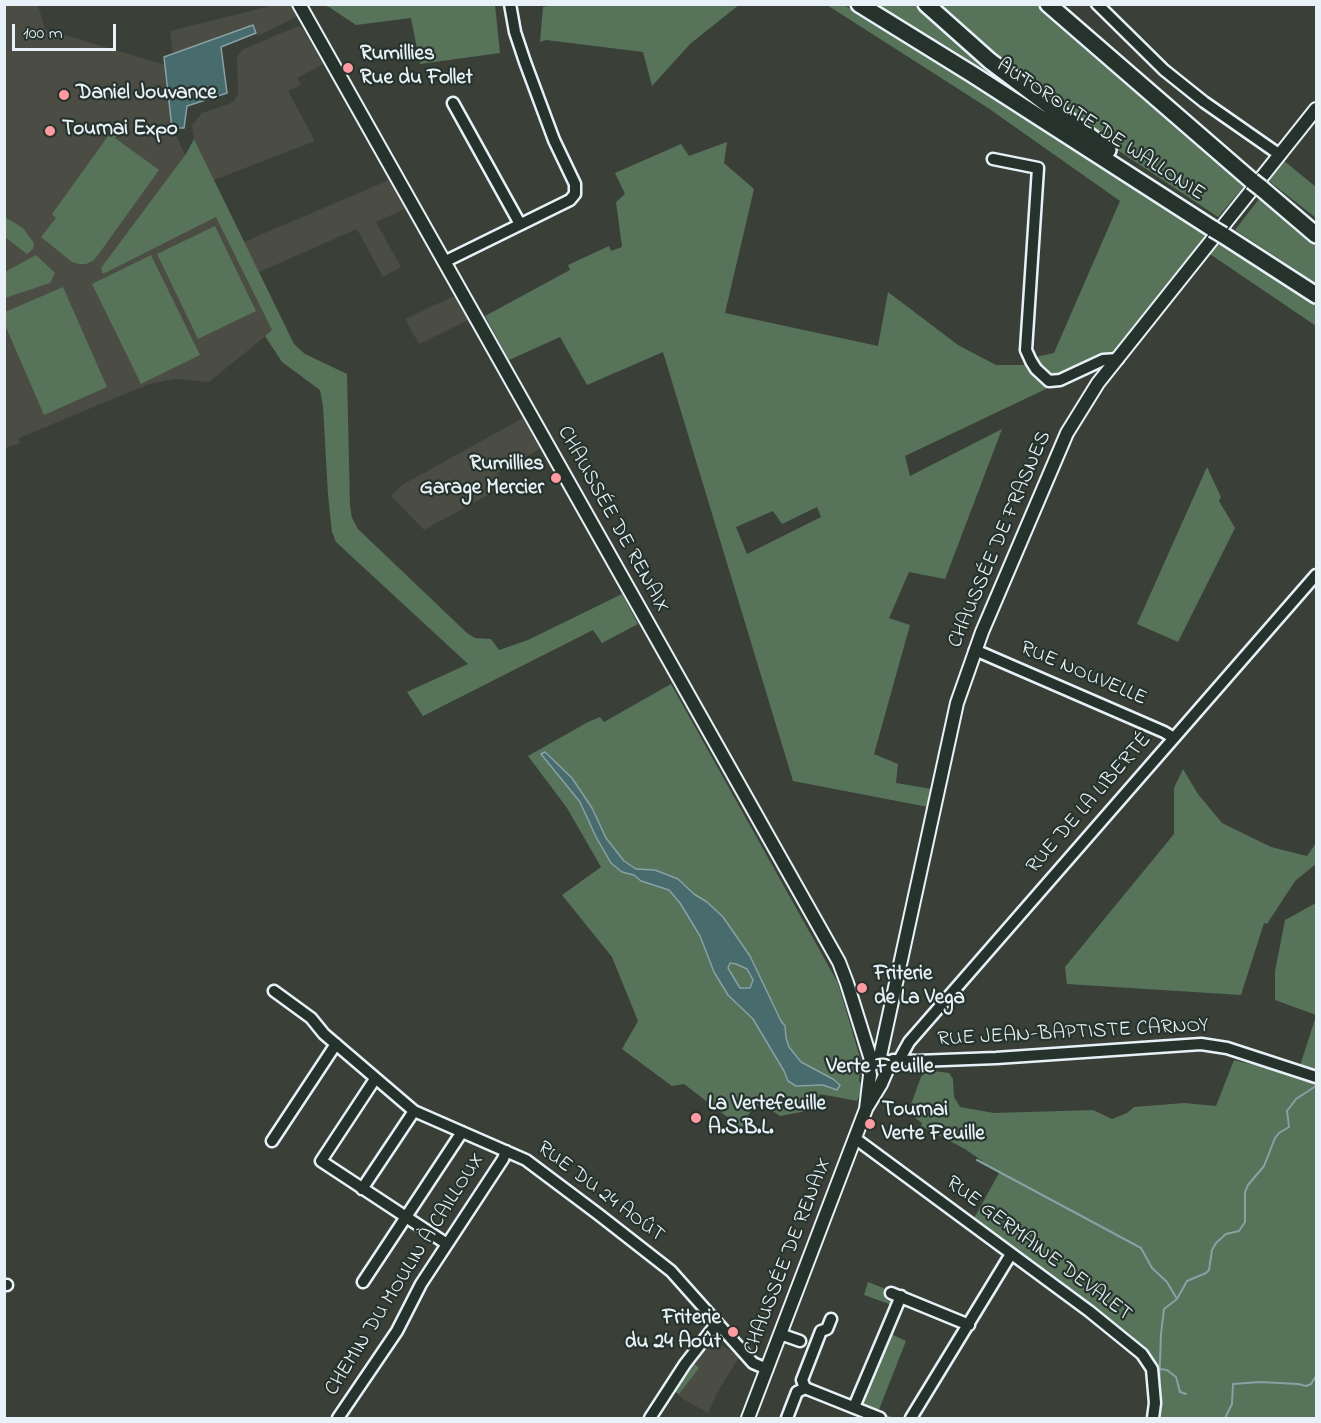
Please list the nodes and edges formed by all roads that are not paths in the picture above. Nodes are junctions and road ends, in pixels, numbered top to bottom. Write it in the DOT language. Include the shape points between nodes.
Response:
graph roads {
  1 [pos="299,4"];
  2 [pos="510,4"];
  3 [pos="859,4"];
  4 [pos="926,4"];
  5 [pos="1048,4"];
  6 [pos="1063,4"];
  7 [pos="1097,4"];
  8 [pos="1107,55"];
  9 [pos="453,103"];
  10 [pos="1317,109"];
  11 [pos="1280,155"];
  12 [pos="993,159"];
  13 [pos="1170,201"];
  14 [pos="520,224"];
  15 [pos="1317,235"];
  16 [pos="444,262"];
  17 [pos="1317,296"];
  18 [pos="1118,359"];
  19 [pos="1317,575"];
  20 [pos="975,650"];
  21 [pos="1174,738"];
  22 [pos="274,991"];
  23 [pos="887,1018"];
  24 [pos="863,1030"];
  25 [pos="336,1044"];
  26 [pos="898,1062"];
  27 [pos="879,1068"];
  28 [pos="1317,1077"];
  29 [pos="375,1079"];
  30 [pos="414,1111"];
  31 [pos="462,1132"];
  32 [pos="854,1140"];
  33 [pos="272,1141"];
  34 [pos="506,1151"];
  35 [pos="362,1189"];
  36 [pos="405,1217"];
  37 [pos="447,1245"];
  38 [pos="1011,1254"];
  39 [pos="363,1282"];
  40 [pos="831,1319"];
  41 [pos="717,1323"];
  42 [pos="969,1325"];
  43 [pos="780,1334"];
  44 [pos="800,1341"];
  45 [pos="766,1370"];
  46 [pos="805,1389"];
  47 [pos="854,1407"];
  48 [pos="338,1419"];
  49 [pos="650,1419"];
  50 [pos="748,1419"];
  51 [pos="787,1419"];
  52 [pos="880,1419"];
  53 [pos="911,1419"];
  54 [pos="1153,1419"];
  1 -- 16 [label="main road, CHAUSSÉE DE RENAIX"];
  2 -- 14 [label="street" via="515,32 554,140 575,184 570,200"];
  3 -- 13 [label="highway, AUTOROUTE DE WALLONIE"];
  4 -- 13 [label="highway" via="990,61 1144,175"];
  5 -- 8 [label="highway"];
  6 -- 8 [label="highway"];
  7 -- 11 [label="street" via="1164,69"];
  8 -- 15 [label="highway"];
  9 -- 14 [label="street"];
  10 -- 11 [label="main road, CHAUSSÉE DE FRASNES"];
  11 -- 18 [label="main road, CHAUSSÉE DE FRASNES"];
  12 -- 18 [label="street" via="1038,168 1026,350 1030,361 1049,381 1060,380 1103,360"];
  13 -- 17 [label="highway, AUTOROUTE DE WALLONIE"];
  14 -- 16 [label="street"];
  16 -- 24 [label="main road, CHAUSSÉE DE RENAIX" via="839,962"];
  18 -- 20 [label="main road, CHAUSSÉE DE FRASNES" via="1069,429"];
  19 -- 21 [label="street, RUE DE LA LIBERTÉ"];
  20 -- 21 [label="street, RUE NOUVELLE"];
  20 -- 23 [label="main road, CHAUSSÉE DE FRASNES" via="957,703"];
  21 -- 26 [label="street, RUE DE LA LIBERTÉ" via="909,1042"];
  22 -- 25 [label="street, RUE DU 24 AOÛT" via="311,1018"];
  23 -- 24 [label="main road" via="879,1031"];
  23 -- 27 [label="main road, CHAUSSÉE DE FRASNES"];
  24 -- 27 [label="main road, CHAUSSÉE DE RENAIX" via="867,1051"];
  25 -- 29 [label="street, RUE DU 24 AOÛT"];
  25 -- 33 [label="street"];
  26 -- 27 [label="street"];
  26 -- 28 [label="street, RUE JEAN-BAPTISTE CARNOY" via="1201,1044 1227,1048"];
  27 -- 32 [label="main road, CHAUSSÉE DE RENAIX"];
  29 -- 30 [label="street, RUE DU 24 AOÛT"];
  29 -- 35 [label="street" via="321,1161"];
  30 -- 31 [label="street, RUE DU 24 AOÛT"];
  30 -- 35 [label="street"];
  31 -- 34 [label="street, RUE DU 24 AOÛT"];
  31 -- 36 [label="street"];
  32 -- 38 [label="street, RUE GERMAINE DEVALET"];
  32 -- 43 [label="main road, CHAUSSÉE DE RENAIX"];
  34 -- 37 [label="street, CHEMIN DU MOULIN À CAILLOUX"];
  34 -- 41 [label="street, RUE DU 24 AOÛT" via="543,1172 671,1271"];
  35 -- 36 [label="street"];
  36 -- 37 [label="street"];
  36 -- 39 [label="street"];
  37 -- 48 [label="street, CHEMIN DU MOULIN À CAILLOUX" via="421,1284 398,1331"];
  38 -- 42 [label="street"];
  38 -- 54 [label="street, RUE GERMAINE DEVALET" via="1148,1360 1154,1378"];
  40 -- 46 [label="street" via="813,1346 802,1380"];
  41 -- 45 [label="street, RUE DU 24 AOÛT" via="753,1363"];
  41 -- 49 [label="street" via="679,1372"];
  42 -- 47 [label="street" via="896,1294"];
  42 -- 53 [label="street"];
  43 -- 44 [label="street"];
  43 -- 45 [label="main road, CHAUSSÉE DE RENAIX"];
  45 -- 50 [label="main road, CHAUSSÉE DE RENAIX"];
  46 -- 47 [label="street"];
  46 -- 51 [label="street" via="797,1392"];
  47 -- 52 [label="street"];
}
